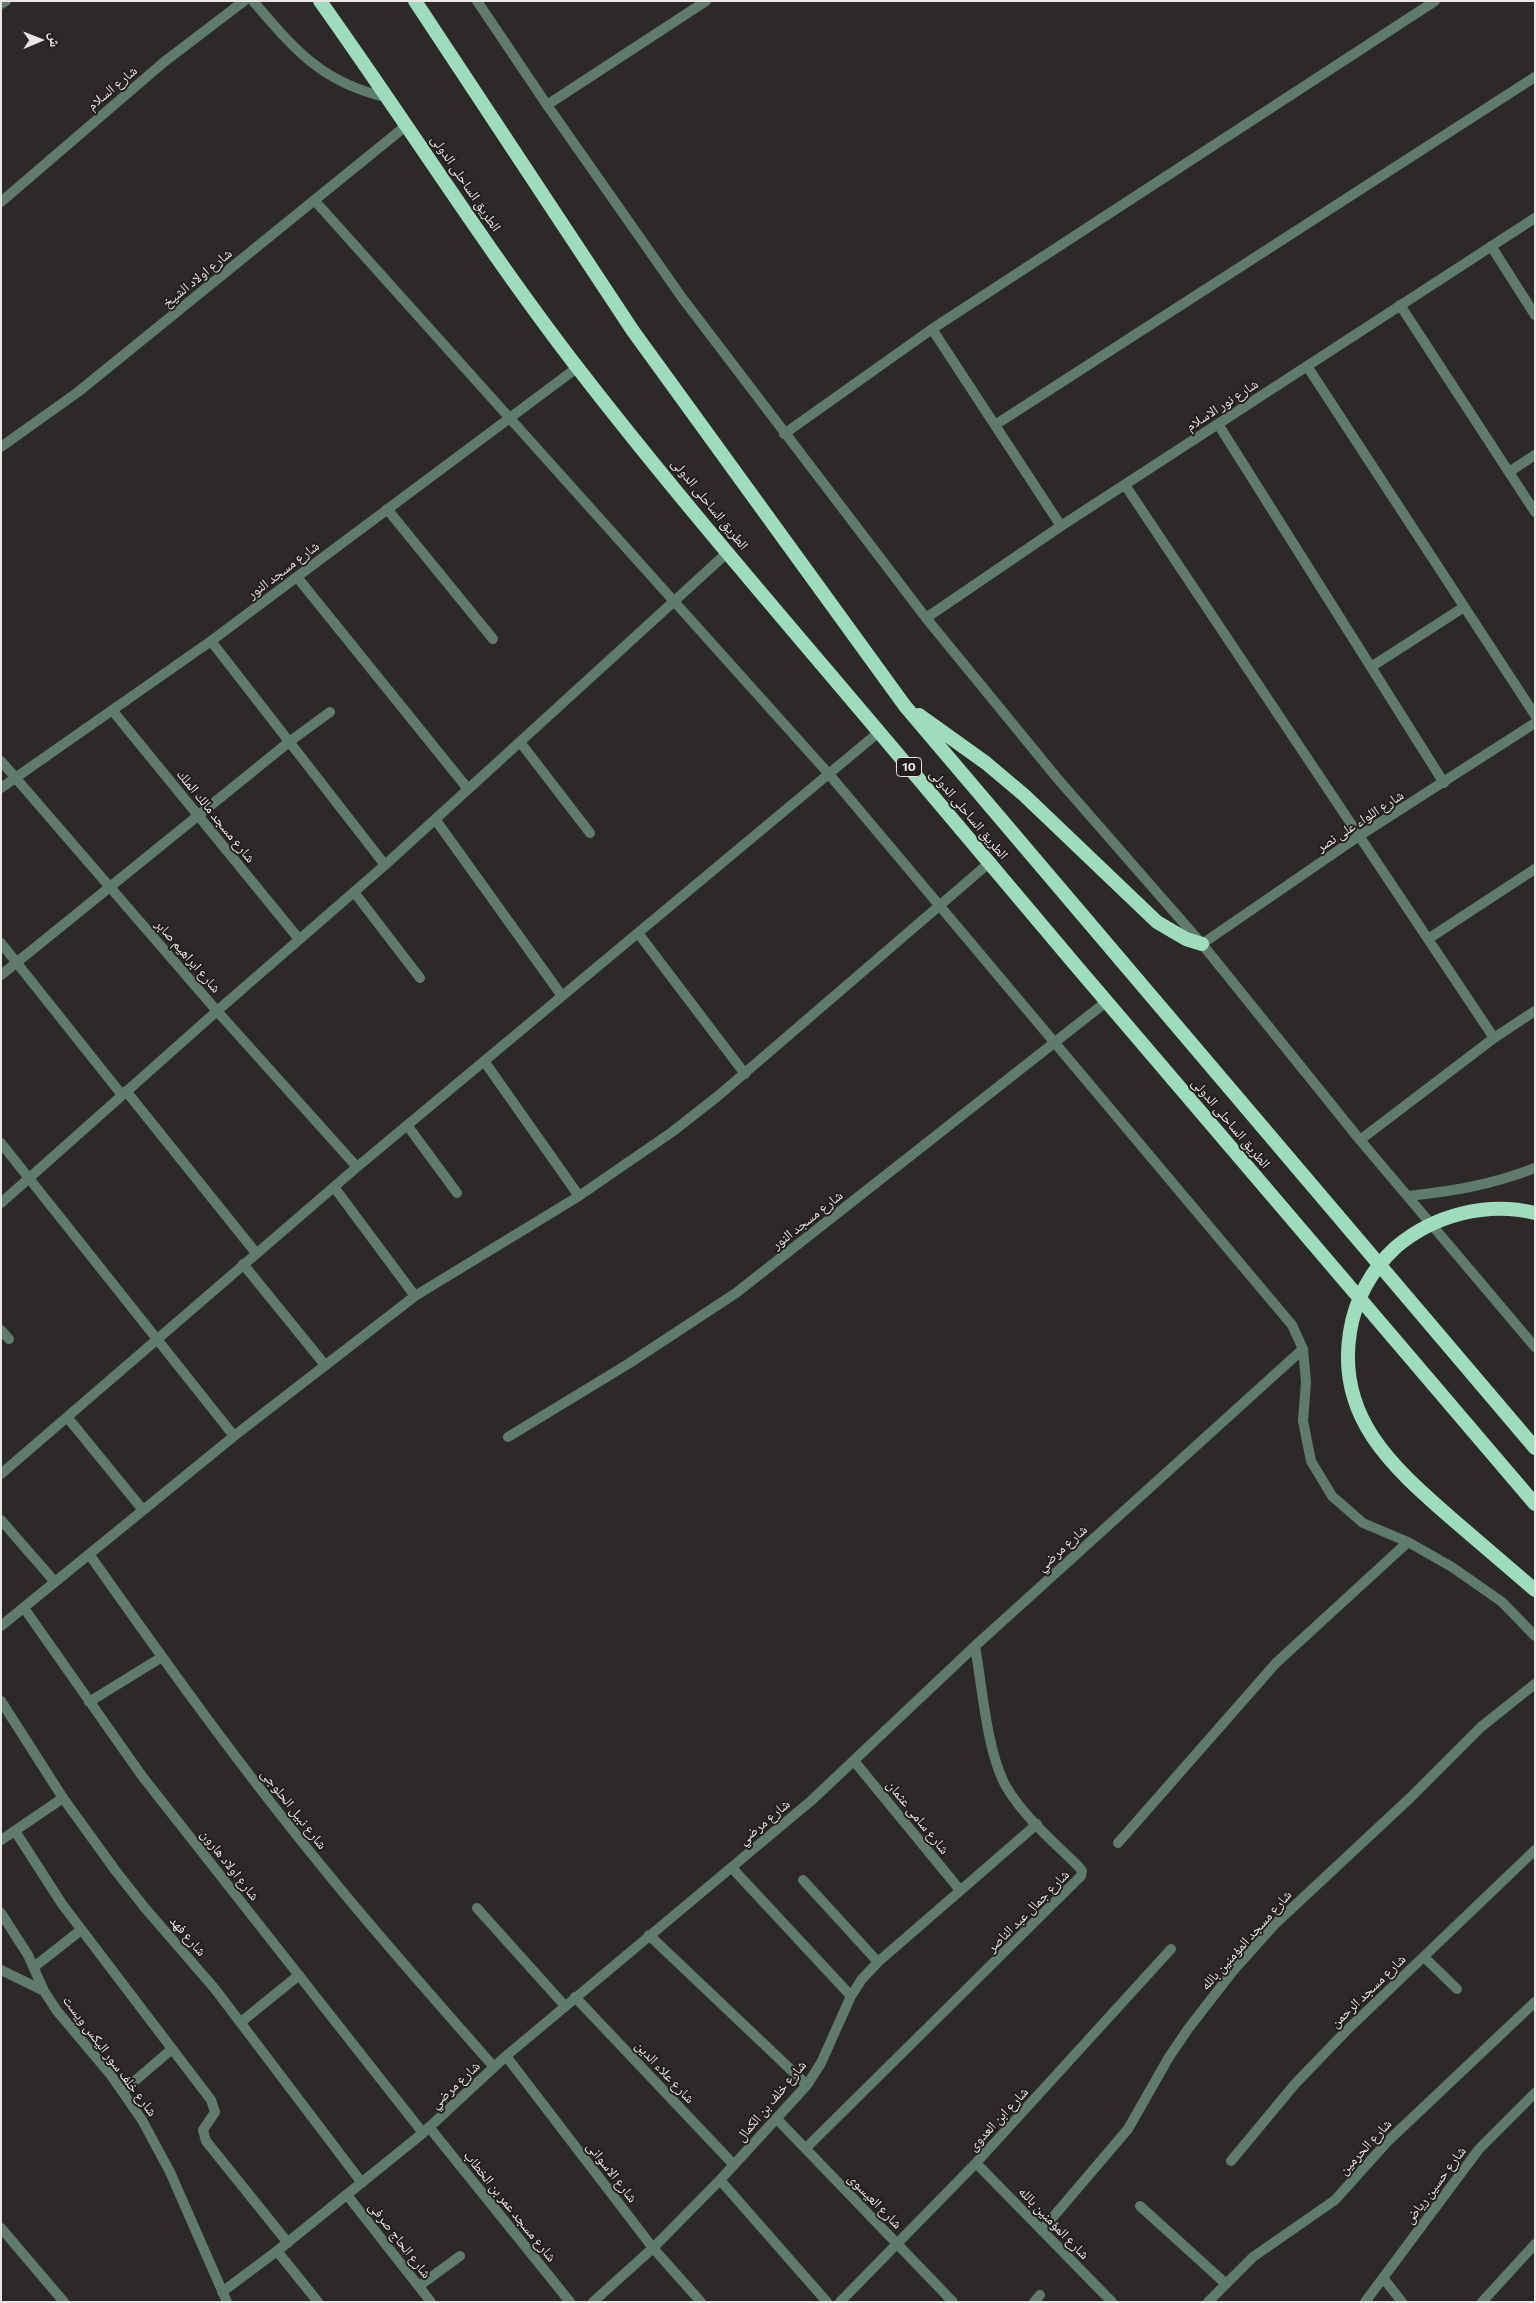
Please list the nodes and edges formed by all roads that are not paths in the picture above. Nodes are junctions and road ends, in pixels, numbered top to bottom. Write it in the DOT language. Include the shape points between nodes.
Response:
graph roads {
  1 [pos="6,1"];
  2 [pos="244,1"];
  3 [pos="253,1"];
  4 [pos="320,1"];
  5 [pos="415,1"];
  6 [pos="477,1"];
  7 [pos="706,1"];
  8 [pos="1435,1"];
  9 [pos="1,4"];
  10 [pos="1535,77"];
  11 [pos="390,98"];
  12 [pos="547,105"];
  13 [pos="407,126"];
  14 [pos="315,201"];
  15 [pos="1,202"];
  16 [pos="1535,218"];
  17 [pos="1491,246"];
  18 [pos="1400,305"];
  19 [pos="1535,315"];
  20 [pos="932,329"];
  21 [pos="1307,366"];
  22 [pos="578,367"];
  23 [pos="510,418"];
  24 [pos="1218,424"];
  25 [pos="995,425"];
  26 [pos="784,434"];
  27 [pos="1,447"];
  28 [pos="1535,455"];
  29 [pos="1509,472"];
  30 [pos="1124,485"];
  31 [pos="387,509"];
  32 [pos="1535,512"];
  33 [pos="1061,526"];
  34 [pos="728,552"];
  35 [pos="297,576"];
  36 [pos="674,601"];
  37 [pos="1464,607"];
  38 [pos="926,618"];
  39 [pos="494,639"];
  40 [pos="211,641"];
  41 [pos="1371,667"];
  42 [pos="905,706"];
  43 [pos="112,710"];
  44 [pos="330,712"];
  45 [pos="1535,715"];
  46 [pos="1535,723"];
  47 [pos="879,732"];
  48 [pos="289,742"];
  49 [pos="520,742"];
  50 [pos="1,760"];
  51 [pos="828,773"];
  52 [pos="15,778"];
  53 [pos="1444,783"];
  54 [pos="1,788"];
  55 [pos="468,789"];
  56 [pos="198,816"];
  57 [pos="435,820"];
  58 [pos="590,833"];
  59 [pos="1359,836"];
  60 [pos="989,863"];
  61 [pos="385,865"];
  62 [pos="1535,869"];
  63 [pos="110,888"];
  64 [pos="354,892"];
  65 [pos="941,905"];
  66 [pos="638,933"];
  67 [pos="299,939"];
  68 [pos="1428,939"];
  69 [pos="1,944"];
  70 [pos="1202,944"];
  71 [pos="16,963"];
  72 [pos="1,975"];
  73 [pos="420,978"];
  74 [pos="562,996"];
  75 [pos="1106,1002"];
  76 [pos="217,1011"];
  77 [pos="1535,1011"];
  78 [pos="1494,1038"];
  79 [pos="1053,1043"];
  80 [pos="484,1061"];
  81 [pos="745,1074"];
  82 [pos="124,1093"];
  83 [pos="407,1125"];
  84 [pos="1360,1140"];
  85 [pos="1,1143"];
  86 [pos="357,1167"];
  87 [pos="1535,1168"];
  88 [pos="30,1178"];
  89 [pos="334,1187"];
  90 [pos="457,1193"];
  91 [pos="578,1196"];
  92 [pos="1408,1196"];
  93 [pos="1,1203"];
  94 [pos="1535,1213"];
  95 [pos="256,1253"];
  96 [pos="244,1264"];
  97 [pos="415,1296"];
  98 [pos="1,1330"];
  99 [pos="9,1339"];
  100 [pos="157,1339"];
  101 [pos="1535,1347"];
  102 [pos="1302,1349"];
  103 [pos="325,1365"];
  104 [pos="67,1417"];
  105 [pos="234,1436"];
  106 [pos="508,1437"];
  107 [pos="1535,1448"];
  108 [pos="1,1474"];
  109 [pos="1535,1504"];
  110 [pos="143,1510"];
  111 [pos="1,1520"];
  112 [pos="1408,1542"];
  113 [pos="89,1554"];
  114 [pos="55,1582"];
  115 [pos="1535,1590"];
  116 [pos="24,1608"];
  117 [pos="1,1626"];
  118 [pos="1535,1636"];
  119 [pos="975,1646"];
  120 [pos="162,1657"];
  121 [pos="1535,1684"];
  122 [pos="1,1701"];
  123 [pos="89,1702"];
  124 [pos="854,1761"];
  125 [pos="63,1798"];
  126 [pos="1037,1824"];
  127 [pos="15,1831"];
  128 [pos="1,1840"];
  129 [pos="1118,1843"];
  130 [pos="1535,1850"];
  131 [pos="732,1868"];
  132 [pos="803,1880"];
  133 [pos="960,1890"];
  134 [pos="477,1908"];
  135 [pos="1,1913"];
  136 [pos="81,1930"];
  137 [pos="649,1935"];
  138 [pos="1171,1949"];
  139 [pos="1424,1957"];
  140 [pos="878,1962"];
  141 [pos="34,1967"];
  142 [pos="1,1970"];
  143 [pos="299,1975"];
  144 [pos="1457,1989"];
  145 [pos="44,1991"];
  146 [pos="851,1996"];
  147 [pos="575,1997"];
  148 [pos="1535,2002"];
  149 [pos="565,2006"];
  150 [pos="241,2022"];
  151 [pos="172,2049"];
  152 [pos="506,2056"];
  153 [pos="494,2067"];
  154 [pos="807,2085"];
  155 [pos="123,2091"];
  156 [pos="1535,2093"];
  157 [pos="777,2119"];
  158 [pos="426,2130"];
  159 [pos="806,2148"];
  160 [pos="1231,2162"];
  161 [pos="976,2164"];
  162 [pos="734,2165"];
  163 [pos="720,2180"];
  164 [pos="362,2183"];
  165 [pos="347,2195"];
  166 [pos="1140,2206"];
  167 [pos="1,2228"];
  168 [pos="1042,2230"];
  169 [pos="288,2243"];
  170 [pos="897,2243"];
  171 [pos="1535,2244"];
  172 [pos="653,2248"];
  173 [pos="278,2251"];
  174 [pos="460,2256"];
  175 [pos="1384,2279"];
  176 [pos="1225,2284"];
  177 [pos="419,2286"];
  178 [pos="222,2292"];
  179 [pos="64,2302"];
  180 [pos="227,2302"];
  181 [pos="318,2302"];
  182 [pos="431,2302"];
  183 [pos="570,2302"];
  184 [pos="594,2302"];
  185 [pos="701,2302"];
  186 [pos="827,2302"];
  187 [pos="840,2302"];
  188 [pos="953,2302"];
  189 [pos="1112,2302"];
  190 [pos="1208,2302"];
  191 [pos="1366,2302"];
  192 [pos="1402,2302"];
  193 [pos="1482,2302"];
  1 -- 9 [label="street"];
  2 -- 15 [label="street, شارع السلام" via="164,62"];
  3 -- 11 [label="street" via="300,54 316,67 351,87"];
  4 -- 11 [label="highway, الطريق الساحلى الدولى / 10"];
  5 -- 42 [label="highway, الطريق الساحلى الدولى" via="633,331"];
  6 -- 12 [label="street"];
  7 -- 12 [label="street"];
  8 -- 20 [label="street"];
  10 -- 25 [label="street"];
  11 -- 13 [label="highway, الطريق الساحلى الدولى / 10"];
  12 -- 26 [label="street" via="683,299"];
  13 -- 14 [label="street, شارع اولاد الشيخ"];
  13 -- 22 [label="highway, الطريق الساحلى الدولى / 10" via="480,235"];
  14 -- 23 [label="street"];
  14 -- 27 [label="street, شارع اولاد الشيخ" via="78,392"];
  16 -- 17 [label="street, شارع نور الاسلام"];
  17 -- 18 [label="street, شارع نور الاسلام"];
  17 -- 19 [label="street"];
  18 -- 21 [label="street, شارع نور الاسلام"];
  18 -- 29 [label="street"];
  20 -- 25 [label="street"];
  20 -- 26 [label="street"];
  21 -- 24 [label="street, شارع نور الاسلام"];
  21 -- 37 [label="street"];
  22 -- 23 [label="street, شارع مسجد النور"];
  22 -- 34 [label="highway, الطريق الساحلى الدولى / 10"];
  23 -- 31 [label="street, شارع مسجد النور"];
  23 -- 36 [label="street"];
  24 -- 30 [label="street, شارع نور الاسلام"];
  24 -- 41 [label="street"];
  25 -- 33 [label="street"];
  26 -- 38 [label="street"];
  28 -- 29 [label="street"];
  29 -- 32 [label="street"];
  30 -- 33 [label="street, شارع نور الاسلام"];
  30 -- 59 [label="street"];
  31 -- 35 [label="street, شارع مسجد النور"];
  31 -- 39 [label="street"];
  33 -- 38 [label="street, شارع نور الاسلام"];
  34 -- 36 [label="street"];
  34 -- 47 [label="highway, الطريق الساحلى الدولى / 10"];
  35 -- 40 [label="street, شارع مسجد النور"];
  35 -- 55 [label="street"];
  36 -- 49 [label="street"];
  36 -- 51 [label="street"];
  37 -- 41 [label="street"];
  37 -- 45 [label="street"];
  38 -- 70 [label="street" via="1057,778"];
  40 -- 43 [label="street, شارع مسجد النور"];
  40 -- 48 [label="street"];
  41 -- 53 [label="street"];
  42 -- 70 [label="highway" via="947,733 1009,782 1157,922"];
  42 -- 107 [label="highway, الطريق الساحلى الدولى"];
  43 -- 52 [label="street, شارع مسجد النور"];
  43 -- 56 [label="street, شارع مسجد مالك الملك"];
  44 -- 48 [label="street"];
  46 -- 53 [label="street, شارع اللواء على نصر"];
  47 -- 51 [label="street"];
  47 -- 60 [label="highway, الطريق الساحلى الدولى / 10"];
  48 -- 56 [label="street"];
  48 -- 61 [label="street"];
  49 -- 55 [label="street"];
  49 -- 58 [label="street"];
  50 -- 52 [label="street, شارع ابراهيم صابر"];
  51 -- 65 [label="street"];
  51 -- 66 [label="street"];
  52 -- 54 [label="street, شارع مسجد النور"];
  52 -- 63 [label="street, شارع ابراهيم صابر"];
  53 -- 59 [label="street, شارع اللواء على نصر"];
  55 -- 57 [label="street"];
  56 -- 63 [label="street"];
  56 -- 67 [label="street, شارع مسجد مالك الملك"];
  57 -- 61 [label="street"];
  57 -- 74 [label="street"];
  59 -- 68 [label="street"];
  59 -- 70 [label="street, شارع اللواء على نصر"];
  60 -- 65 [label="street"];
  60 -- 75 [label="highway, الطريق الساحلى الدولى / 10"];
  61 -- 64 [label="street"];
  62 -- 68 [label="street"];
  63 -- 71 [label="street"];
  63 -- 76 [label="street, شارع ابراهيم صابر"];
  64 -- 67 [label="street"];
  64 -- 73 [label="street"];
  65 -- 79 [label="street"];
  65 -- 81 [label="street"];
  66 -- 74 [label="street"];
  66 -- 81 [label="street"];
  67 -- 76 [label="street"];
  68 -- 78 [label="street"];
  69 -- 71 [label="street"];
  70 -- 84 [label="street"];
  71 -- 72 [label="street"];
  71 -- 82 [label="street"];
  74 -- 80 [label="street"];
  75 -- 79 [label="street, شارع مسجد النور"];
  75 -- 109 [label="highway, الطريق الساحلى الدولى / 10"];
  76 -- 82 [label="street"];
  76 -- 86 [label="street, شارع ابراهيم صابر"];
  77 -- 78 [label="street"];
  78 -- 84 [label="street"];
  79 -- 102 [label="street" via="1292,1325"];
  79 -- 106 [label="street, شارع مسجد النور" via="736,1293"];
  80 -- 83 [label="street"];
  80 -- 91 [label="street"];
  81 -- 91 [label="street" via="672,1132"];
  82 -- 88 [label="street"];
  82 -- 95 [label="street"];
  83 -- 86 [label="street"];
  83 -- 90 [label="street"];
  84 -- 92 [label="street"];
  85 -- 88 [label="street"];
  86 -- 89 [label="street"];
  87 -- 92 [label="street" via="1499,1182"];
  88 -- 93 [label="street"];
  88 -- 100 [label="street"];
  89 -- 95 [label="street"];
  89 -- 97 [label="street"];
  91 -- 97 [label="street"];
  92 -- 101 [label="street"];
  94 -- 115 [label="highway" via="1507,1209 1467,1212 1433,1223 1403,1242 1388,1254 1365,1286 1351,1322 1347,1361 1354,1400 1361,1417 1390,1461"];
  95 -- 96 [label="street"];
  96 -- 100 [label="street"];
  96 -- 103 [label="street"];
  97 -- 103 [label="street"];
  98 -- 99 [label="street"];
  100 -- 104 [label="street"];
  100 -- 105 [label="street"];
  102 -- 112 [label="street" via="1306,1382 1303,1421 1312,1461 1332,1496 1363,1523"];
  102 -- 119 [label="street, شارع مرضي"];
  103 -- 105 [label="street"];
  104 -- 108 [label="street"];
  104 -- 110 [label="street"];
  105 -- 110 [label="street"];
  110 -- 113 [label="street"];
  111 -- 114 [label="street"];
  112 -- 118 [label="street" via="1452,1567 1502,1602"];
  112 -- 129 [label="street" via="1276,1664"];
  113 -- 114 [label="street"];
  113 -- 120 [label="street, شارع نبيل الحلوجى"];
  114 -- 116 [label="street"];
  116 -- 117 [label="street"];
  116 -- 123 [label="street, شارع اولاد هارون"];
  119 -- 124 [label="street, شارع مرضي"];
  119 -- 126 [label="street, شارع جمال عبد الناصر" via="996,1765 1006,1787"];
  120 -- 123 [label="street"];
  120 -- 153 [label="street, شارع نبيل الحلوجى" via="324,1869"];
  121 -- 168 [label="street, شارع مسجد المؤمنين بالله" via="1481,1727 1276,1923 1188,2029 1128,2129"];
  122 -- 125 [label="street, شارع فهد"];
  123 -- 143 [label="street, شارع اولاد هارون" via="168,1810"];
  124 -- 131 [label="street, شارع مرضي"];
  124 -- 133 [label="street, شارع سامى عثمان"];
  125 -- 127 [label="street"];
  125 -- 150 [label="street, شارع فهد" via="144,1908"];
  126 -- 133 [label="street, شارع خلف بن الكمال"];
  126 -- 159 [label="street, شارع جمال عبد الناصر" via="1082,1871 1079,1880"];
  127 -- 128 [label="street"];
  127 -- 136 [label="street"];
  130 -- 139 [label="street, شارع مسجد الرحمن"];
  131 -- 137 [label="street, شارع مرضي"];
  131 -- 146 [label="street"];
  132 -- 140 [label="street"];
  133 -- 140 [label="street, شارع خلف بن الكمال"];
  134 -- 149 [label="street"];
  135 -- 141 [label="street, شارع خلف سور اليكس ويست"];
  136 -- 141 [label="street"];
  136 -- 151 [label="street"];
  137 -- 147 [label="street, شارع مرضي"];
  137 -- 154 [label="street"];
  138 -- 161 [label="street, شارع ابن العدوى"];
  139 -- 144 [label="street"];
  139 -- 160 [label="street, شارع مسجد الرحمن" via="1295,2084"];
  140 -- 146 [label="street, شارع خلف بن الكمال"];
  141 -- 145 [label="street, شارع خلف سور اليكس ويست"];
  142 -- 145 [label="street"];
  143 -- 150 [label="street"];
  143 -- 158 [label="street, شارع اولاد هارون"];
  145 -- 155 [label="street, شارع خلف سور اليكس ويست"];
  146 -- 154 [label="street, شارع خلف بن الكمال" via="821,2063"];
  147 -- 149 [label="street, شارع مرضي"];
  147 -- 162 [label="street, شارع علاء الدين"];
  148 -- 176 [label="street, شارع الحرمين" via="1389,2140 1335,2200 1253,2257"];
  149 -- 152 [label="street, شارع مرضي"];
  150 -- 164 [label="street, شارع فهد"];
  151 -- 155 [label="street"];
  151 -- 169 [label="street" via="215,2106 212,2119 204,2130 206,2141"];
  152 -- 153 [label="street, شارع مرضي"];
  152 -- 172 [label="street, شارع الاسوانى"];
  153 -- 158 [label="street, شارع مرضي"];
  154 -- 157 [label="street, شارع خلف بن الكمال"];
  155 -- 178 [label="street, شارع خلف سور اليكس ويست" via="170,2172"];
  156 -- 175 [label="street, شارع حسين رياض" via="1479,2149"];
  157 -- 159 [label="street, شارع العيسوى"];
  157 -- 162 [label="street, شارع خلف بن الكمال"];
  158 -- 164 [label="street, شارع مرضي"];
  158 -- 183 [label="street, شارع مسجد عمر بن الخطاب"];
  159 -- 170 [label="street, شارع العيسوى"];
  161 -- 168 [label="street, شارع المؤمنين بالله"];
  161 -- 170 [label="street, شارع ابن العدوى"];
  162 -- 163 [label="street, شارع خلف بن الكمال"];
  163 -- 172 [label="street, شارع خلف بن الكمال"];
  163 -- 186 [label="street"];
  164 -- 165 [label="street, شارع مرضي"];
  165 -- 169 [label="street, شارع مرضي"];
  165 -- 177 [label="street, شارع الحاج صرفى"];
  166 -- 176 [label="street"];
  167 -- 179 [label="street"];
  168 -- 189 [label="street, شارع المؤمنين بالله"];
  169 -- 173 [label="street, شارع مرضي"];
  170 -- 187 [label="street, شارع ابن العدوى"];
  170 -- 188 [label="street, شارع العيسوى"];
  171 -- 193 [label="street"];
  172 -- 184 [label="street, شارع خلف بن الكمال"];
  172 -- 185 [label="street, شارع الاسوانى"];
  173 -- 178 [label="street, شارع مرضي"];
  173 -- 181 [label="street"];
  174 -- 177 [label="street"];
  175 -- 191 [label="street, شارع حسين رياض"];
  175 -- 192 [label="street"];
  176 -- 190 [label="street, شارع الحرمين"];
  177 -- 182 [label="street, شارع الحاج صرفى"];
  178 -- 180 [label="street, شارع خلف سور اليكس ويست"];
}
